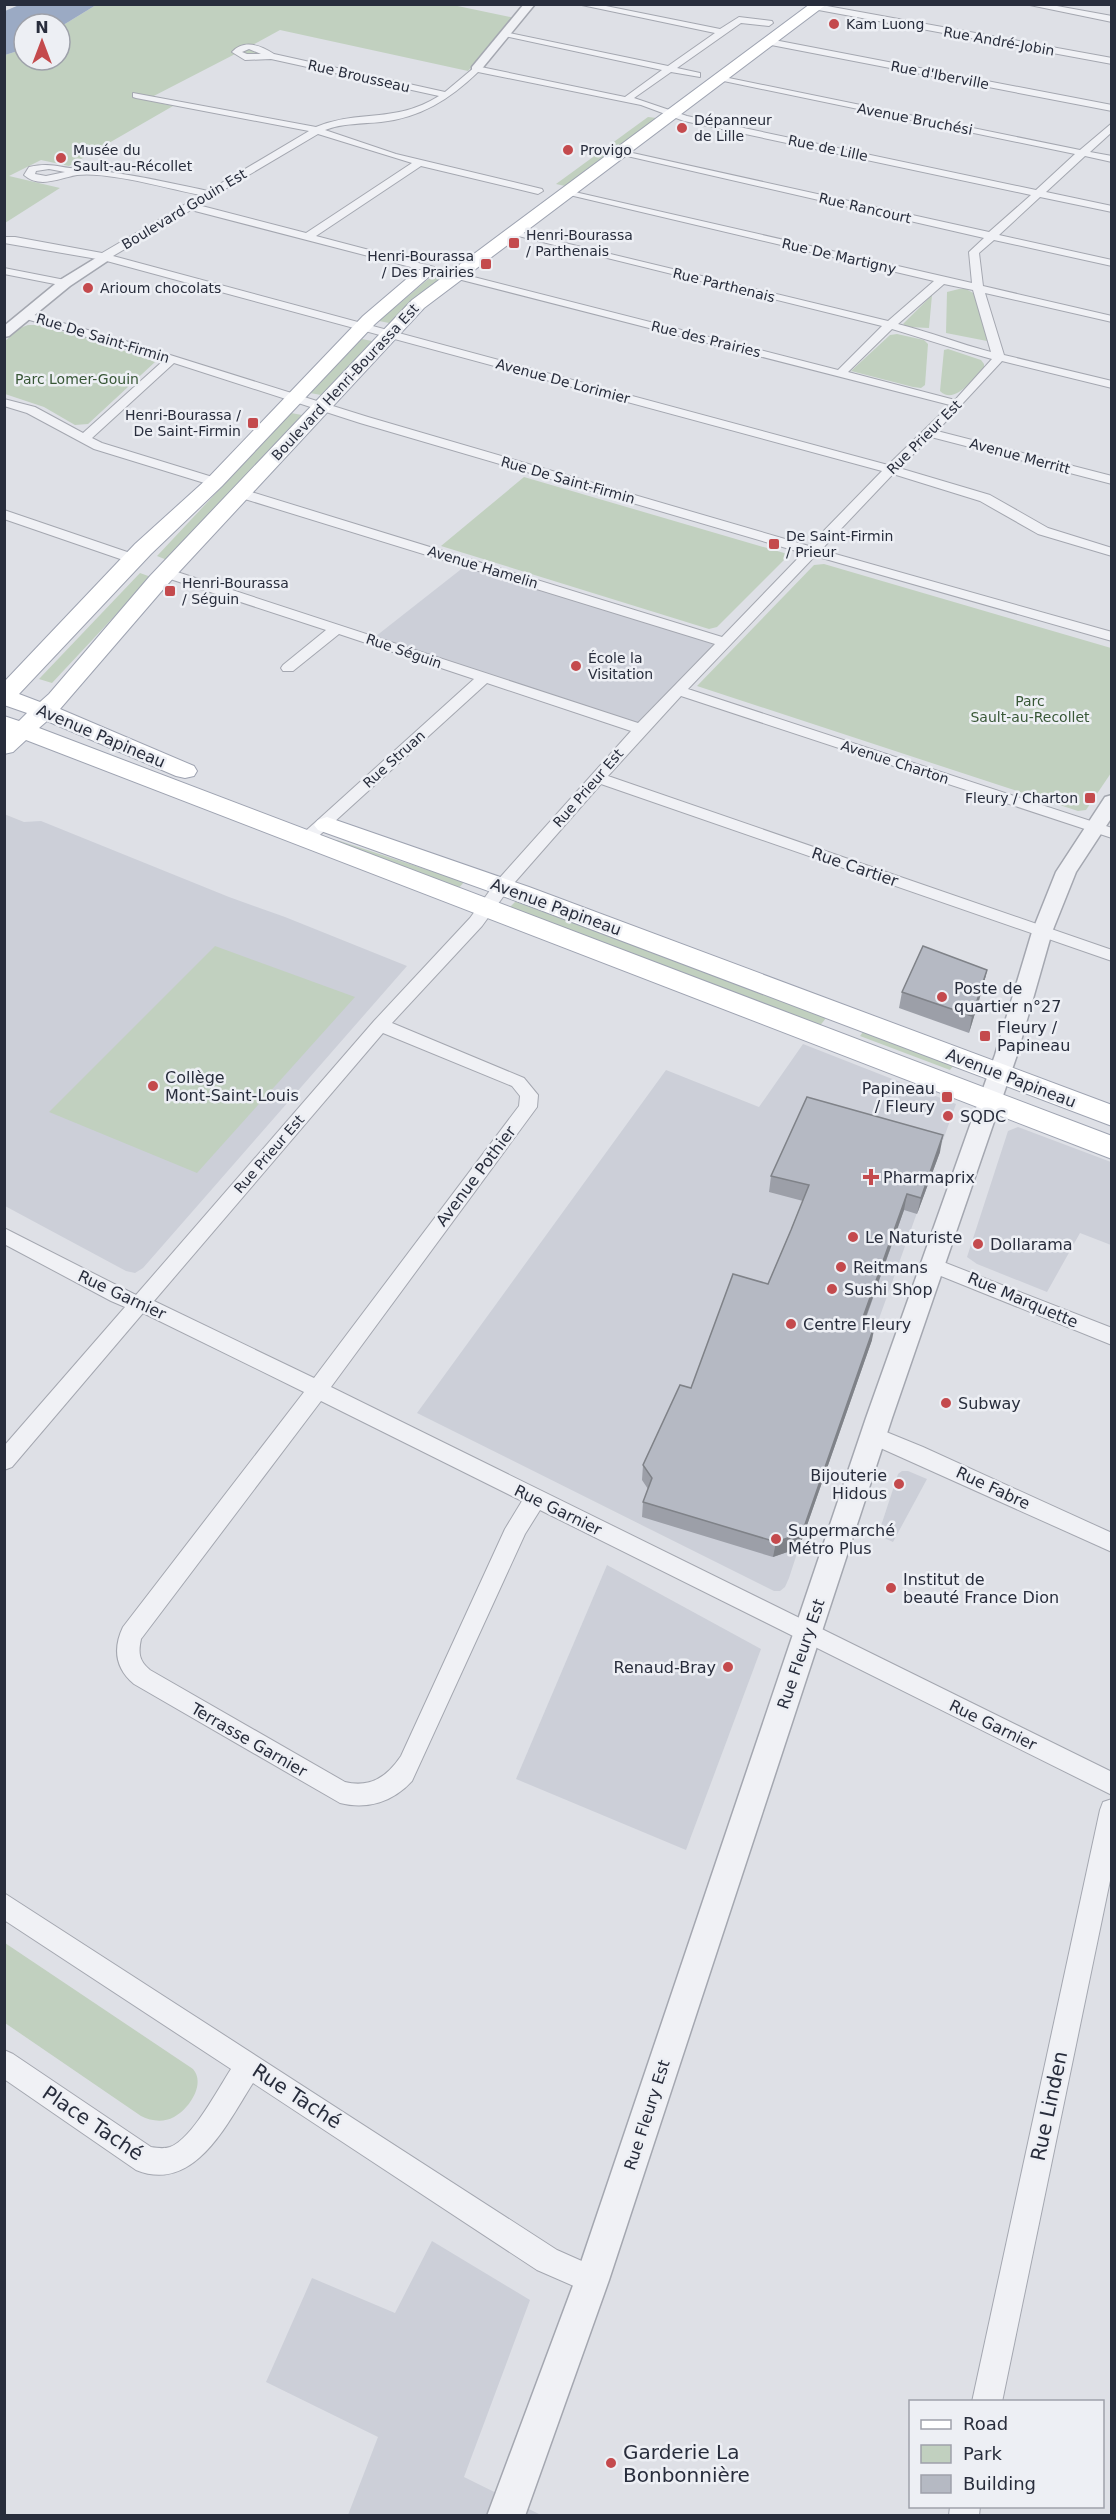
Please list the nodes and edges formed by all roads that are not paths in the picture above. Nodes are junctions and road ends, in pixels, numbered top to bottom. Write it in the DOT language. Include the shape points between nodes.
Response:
graph roads {
  1 [pos="530,4"];
  2 [pos="581,4"];
  3 [pos="1029,4"];
  4 [pos="818,6"];
  5 [pos="1112,19"];
  6 [pos="775,20"];
  7 [pos="722,32"];
  8 [pos="504,35"];
  9 [pos="753,35"];
  10 [pos="769,42"];
  11 [pos="271,56"];
  12 [pos="1112,62"];
  13 [pos="711,65"];
  14 [pos="476,69"];
  15 [pos="669,69"];
  16 [pos="697,75"];
  17 [pos="719,79"];
  18 [pos="136,95"];
  19 [pos="447,95"];
  20 [pos="626,100"];
  21 [pos="653,107"];
  22 [pos="1112,108"];
  23 [pos="672,114"];
  24 [pos="379,120"];
  25 [pos="634,121"];
  26 [pos="1112,126"];
  27 [pos="318,130"];
  28 [pos="346,139"];
  29 [pos="619,153"];
  30 [pos="1083,153"];
  31 [pos="1112,159"];
  32 [pos="420,164"];
  33 [pos="77,172"];
  34 [pos="544,187"];
  35 [pos="566,193"];
  36 [pos="1038,193"];
  37 [pos="209,194"];
  38 [pos="521,202"];
  39 [pos="189,206"];
  40 [pos="1112,209"];
  41 [pos="511,233"];
  42 [pos="991,236"];
  43 [pos="307,237"];
  44 [pos="4,240"];
  45 [pos="104,257"];
  46 [pos="1112,263"];
  47 [pos="436,264"];
  48 [pos="4,271"];
  49 [pos="454,275"];
  50 [pos="942,280"];
  51 [pos="65,284"];
  52 [pos="978,288"];
  53 [pos="27,316"];
  54 [pos="1112,320"];
  55 [pos="890,325"];
  56 [pos="361,328"];
  57 [pos="4,333"];
  58 [pos="389,333"];
  59 [pos="998,353"];
  60 [pos="172,359"];
  61 [pos="840,374"];
  62 [pos="1112,377"];
  63 [pos="1112,386"];
  64 [pos="294,398"];
  65 [pos="4,402"];
  66 [pos="958,404"];
  67 [pos="320,406"];
  68 [pos="928,432"];
  69 [pos="85,438"];
  70 [pos="890,470"];
  71 [pos="1112,480"];
  72 [pos="215,482"];
  73 [pos="240,493"];
  74 [pos="4,514"];
  75 [pos="812,551"];
  76 [pos="1112,552"];
  77 [pos="134,559"];
  78 [pos="166,573"];
  79 [pos="338,628"];
  80 [pos="1112,637"];
  81 [pos="725,642"];
  82 [pos="288,668"];
  83 [pos="484,678"];
  84 [pos="678,690"];
  85 [pos="5,696"];
  86 [pos="43,711"];
  87 [pos="13,727"];
  88 [pos="641,729"];
  89 [pos="4,747"];
  90 [pos="598,778"];
  91 [pos="1112,801"];
  92 [pos="1103,830"];
  93 [pos="313,832"];
  94 [pos="502,886"];
  95 [pos="486,908"];
  96 [pos="1042,932"];
  97 [pos="1112,956"];
  98 [pos="380,1025"];
  99 [pos="994,1087"];
  100 [pos="1112,1116"];
  101 [pos="1112,1148"];
  102 [pos="4,1235"];
  103 [pos="933,1265"];
  104 [pos="142,1304"];
  105 [pos="1112,1337"];
  106 [pos="317,1389"];
  107 [pos="873,1436"];
  108 [pos="4,1461"];
  109 [pos="535,1498"];
  110 [pos="1112,1543"];
  111 [pos="808,1634"];
  112 [pos="1112,1784"];
  113 [pos="1112,1810"];
  114 [pos="4,1905"];
  115 [pos="4,2063"];
  116 [pos="249,2066"];
  117 [pos="592,2280"];
  118 [pos="987,2400"];
  119 [pos="506,2516"];
  1 -- 8 [label="street, Boulevard Gouin Est"];
  2 -- 7 [label="street"];
  3 -- 5 [label="street"];
  4 -- 10 [label="main road, Boulevard Henri-Bourassa Est"];
  4 -- 12 [label="street, Rue André-Jobin"];
  6 -- 7 [label="street" via="741,19"];
  6 -- 9 [label="main road"];
  7 -- 15 [label="street"];
  8 -- 14 [label="street, Boulevard Gouin Est"];
  8 -- 15 [label="street"];
  10 -- 17 [label="main road, Boulevard Henri-Bourassa Est"];
  10 -- 22 [label="street, Rue d'Iberville"];
  11 -- 19 [label="street, Rue Brousseau"];
  13 -- 16 [label="main road"];
  14 -- 19 [label="street, Boulevard Gouin Est"];
  14 -- 20 [label="street, Rue de Lille"];
  15 -- 16 [label="street"];
  15 -- 20 [label="street"];
  16 -- 21 [label="main road"];
  17 -- 23 [label="main road, Boulevard Henri-Bourassa Est"];
  17 -- 30 [label="street, Avenue Bruchési"];
  18 -- 27 [label="street"];
  19 -- 24 [label="street, Boulevard Gouin Est" via="417,112"];
  20 -- 21 [label="street, Rue de Lille"];
  21 -- 23 [label="street, Rue de Lille"];
  21 -- 25 [label="main road"];
  23 -- 29 [label="main road, Boulevard Henri-Bourassa Est"];
  23 -- 36 [label="street, Rue de Lille"];
  24 -- 27 [label="street, Boulevard Gouin Est" via="342,120"];
  24 -- 28 [label="street, Boulevard Gouin Est"];
  26 -- 30 [label="street"];
  27 -- 28 [label="street"];
  27 -- 37 [label="street, Boulevard Gouin Est"];
  28 -- 32 [label="street"];
  29 -- 35 [label="main road, Boulevard Henri-Bourassa Est"];
  29 -- 42 [label="street, Rue Rancourt"];
  30 -- 31 [label="street, Avenue Bruchési"];
  30 -- 36 [label="street"];
  32 -- 34 [label="street"];
  32 -- 43 [label="street"];
  33 -- 37 [label="street"];
  34 -- 38 [label="main road"];
  35 -- 41 [label="main road, Boulevard Henri-Bourassa Est"];
  35 -- 50 [label="street, Rue De Martigny"];
  36 -- 40 [label="street, Rue de Lille"];
  36 -- 42 [label="street"];
  37 -- 39 [label="street, Boulevard Gouin Est"];
  39 -- 43 [label="street"];
  39 -- 45 [label="street, Boulevard Gouin Est"];
  41 -- 49 [label="main road, Boulevard Henri-Bourassa Est"];
  41 -- 55 [label="street, Rue Parthenais"];
  42 -- 46 [label="street, Rue Rancourt"];
  42 -- 52 [label="street" via="974,252"];
  43 -- 47 [label="street"];
  44 -- 45 [label="street, Avenue De Lorimier"];
  45 -- 51 [label="street, Boulevard Gouin Est"];
  45 -- 56 [label="street, Avenue De Lorimier"];
  47 -- 56 [label="main road, Boulevard Henri-Bourassa Est"];
  48 -- 51 [label="street"];
  49 -- 58 [label="main road, Boulevard Henri-Bourassa Est"];
  49 -- 61 [label="street, Rue des Prairies"];
  50 -- 52 [label="street, Rue De Martigny"];
  50 -- 55 [label="street"];
  51 -- 53 [label="street, Boulevard Gouin Est"];
  52 -- 54 [label="street, Rue De Martigny"];
  52 -- 59 [label="street"];
  53 -- 57 [label="street, Boulevard Gouin Est"];
  53 -- 60 [label="street, Rue De Saint-Firmin"];
  55 -- 59 [label="street, Rue Parthenais" via="950,345"];
  55 -- 61 [label="street"];
  56 -- 58 [label="street, Avenue De Lorimier"];
  56 -- 64 [label="main road, Boulevard Henri-Bourassa Est"];
  58 -- 67 [label="main road, Boulevard Henri-Bourassa Est"];
  58 -- 70 [label="street, Avenue De Lorimier"];
  59 -- 62 [label="street, Rue Parthenais"];
  59 -- 63 [label="street, Rue Parthenais"];
  59 -- 66 [label="street, Rue Prieur Est"];
  60 -- 64 [label="street, Rue De Saint-Firmin"];
  60 -- 69 [label="street"];
  61 -- 66 [label="street, Rue des Prairies"];
  64 -- 67 [label="street, Rue De Saint-Firmin"];
  64 -- 72 [label="main road, Boulevard Henri-Bourassa Est"];
  65 -- 69 [label="street" via="31,410"];
  66 -- 68 [label="street, Rue Prieur Est"];
  67 -- 73 [label="main road, Boulevard Henri-Bourassa Est"];
  67 -- 75 [label="street, Rue De Saint-Firmin"];
  68 -- 70 [label="street, Rue Prieur Est"];
  68 -- 71 [label="street, Avenue Merritt"];
  69 -- 72 [label="street" via="98,446"];
  70 -- 75 [label="street, Rue Prieur Est"];
  70 -- 76 [label="street, Avenue De Lorimier" via="971,492 1043,531"];
  72 -- 77 [label="main road, Boulevard Henri-Bourassa Est"];
  73 -- 78 [label="main road, Boulevard Henri-Bourassa Est"];
  73 -- 81 [label="street, Avenue Hamelin"];
  74 -- 77 [label="street"];
  75 -- 80 [label="street, Rue De Saint-Firmin"];
  75 -- 81 [label="street, Rue Prieur Est"];
  77 -- 85 [label="main road, Boulevard Henri-Bourassa Est"];
  78 -- 79 [label="street, Rue Séguin"];
  78 -- 86 [label="main road, Boulevard Henri-Bourassa Est"];
  79 -- 82 [label="street"];
  79 -- 83 [label="street, Rue Séguin"];
  81 -- 84 [label="street, Rue Prieur Est"];
  83 -- 88 [label="street, Rue Séguin"];
  83 -- 93 [label="street, Rue Struan"];
  84 -- 88 [label="street, Rue Prieur Est"];
  84 -- 92 [label="street, Avenue Charton"];
  85 -- 86 [label="main road, Avenue Papineau"];
  86 -- 87 [label="main road, Boulevard Henri-Bourassa Est"];
  86 -- 93 [label="main road, Avenue Papineau"];
  87 -- 89 [label="main road, Boulevard Henri-Bourassa Est"];
  87 -- 93 [label="main road, Avenue Papineau"];
  88 -- 90 [label="street, Rue Prieur Est"];
  90 -- 94 [label="street, Rue Prieur Est"];
  90 -- 96 [label="street, Rue Cartier"];
  91 -- 92 [label="street, Rue Fleury Est"];
  92 -- 96 [label="street, Rue Fleury Est" via="1061,883"];
  93 -- 94 [label="main road, Avenue Papineau"];
  93 -- 95 [label="main road, Avenue Papineau"];
  94 -- 95 [label="street, Rue Prieur Est"];
  94 -- 99 [label="main road, Avenue Papineau"];
  95 -- 98 [label="street, Rue Prieur Est"];
  95 -- 99 [label="main road, Avenue Papineau"];
  96 -- 97 [label="street, Rue Cartier"];
  96 -- 99 [label="street, Rue Fleury Est"];
  98 -- 104 [label="street, Rue Prieur Est"];
  98 -- 106 [label="street, Avenue Pothier" via="518,1082 528,1092 529,1103"];
  99 -- 100 [label="main road, Avenue Papineau"];
  99 -- 101 [label="main road, Avenue Papineau"];
  99 -- 103 [label="street, Rue Fleury Est"];
  102 -- 104 [label="street, Rue Garnier" via="118,1296"];
  103 -- 105 [label="street, Rue Marquette"];
  103 -- 107 [label="street, Rue Fleury Est"];
  104 -- 106 [label="street, Rue Garnier"];
  104 -- 108 [label="street, Rue Prieur Est"];
  106 -- 109 [label="street, Rue Garnier"];
  106 -- 109 [label="street, Terrasse Garnier" via="131,1634 127,1652 133,1669 142,1677 330,1787 347,1794 372,1794 388,1788 406,1771 516,1529"];
  107 -- 110 [label="street, Rue Fabre"];
  107 -- 111 [label="street, Rue Fleury Est"];
  109 -- 111 [label="street, Rue Garnier"];
  111 -- 112 [label="street, Rue Garnier"];
  111 -- 117 [label="street, Rue Fleury Est"];
  113 -- 118 [label="street, Rue Linden"];
  114 -- 116 [label="street, Rue Taché"];
  115 -- 116 [label="street, Place Taché" via="146,2160 162,2163 179,2158 194,2147"];
  116 -- 117 [label="street, Rue Taché" via="547,2260"];
  117 -- 119 [label="street, Rue Fleury Est"];
}
